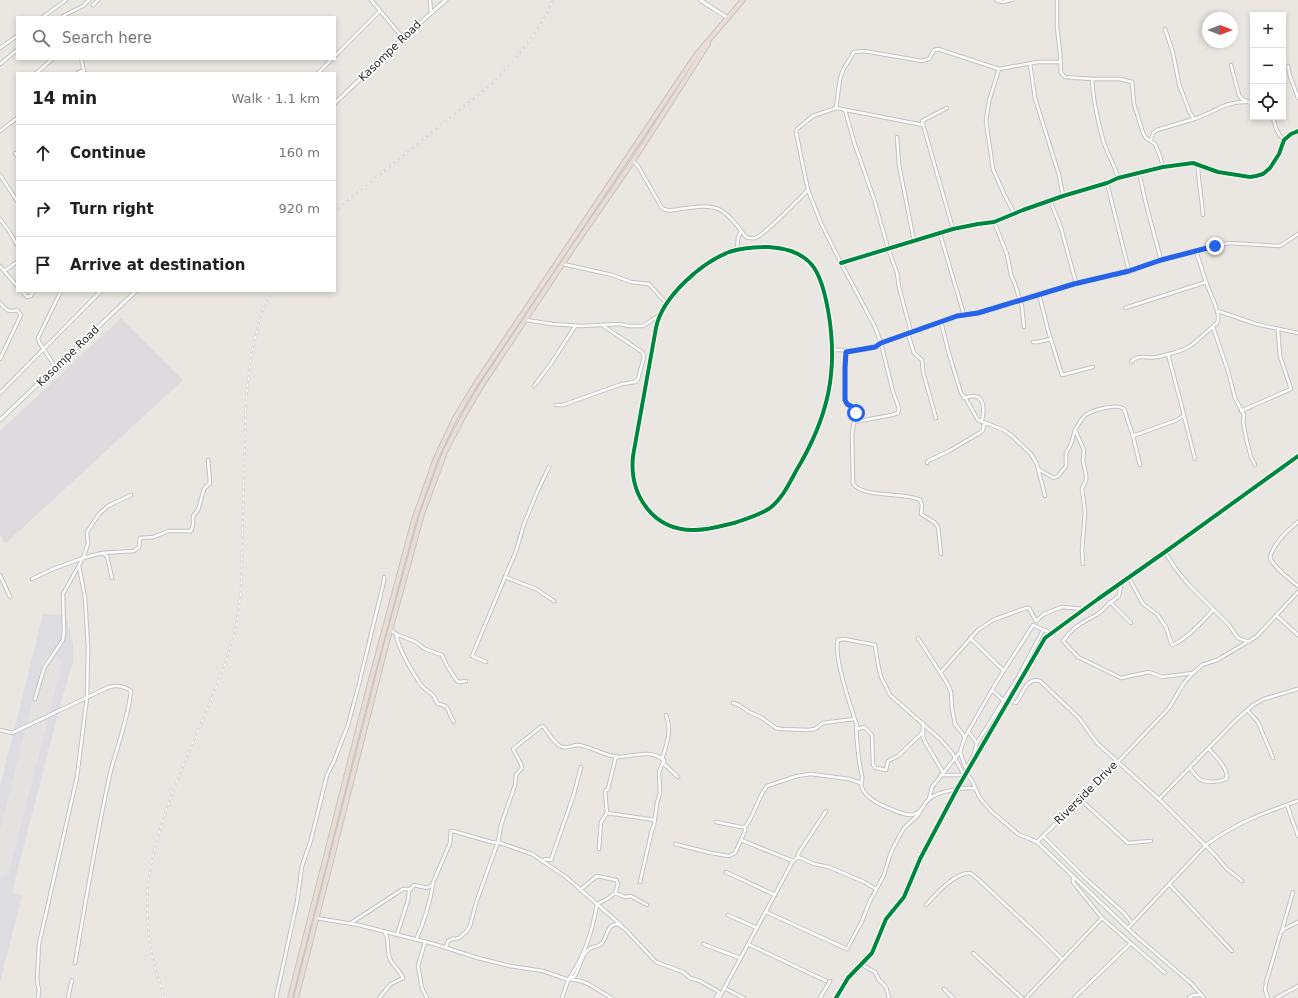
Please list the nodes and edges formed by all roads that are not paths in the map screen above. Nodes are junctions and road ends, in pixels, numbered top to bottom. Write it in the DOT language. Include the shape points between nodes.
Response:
graph roads {
  1 [pos="66,0"];
  2 [pos="90,0"];
  3 [pos="98,0"];
  4 [pos="371,0"];
  5 [pos="430,0"];
  6 [pos="700,0"];
  7 [pos="743,0"];
  8 [pos="996,0"];
  9 [pos="1012,0"];
  10 [pos="1057,0"];
  11 [pos="444,1"];
  12 [pos="93,5"];
  13 [pos="380,10"];
  14 [pos="431,12"];
  15 [pos="44,16"];
  16 [pos="65,16"];
  17 [pos="728,18"];
  18 [pos="1166,28"];
  19 [pos="713,36"];
  20 [pos="16,37"];
  21 [pos="403,38"];
  22 [pos="0,48"];
  23 [pos="16,51"];
  24 [pos="336,55"];
  25 [pos="52,60"];
  26 [pos="81,60"];
  27 [pos="331,60"];
  28 [pos="1060,62"];
  29 [pos="0,64"];
  30 [pos="1030,64"];
  31 [pos="1231,65"];
  32 [pos="1288,66"];
  33 [pos="999,69"];
  34 [pos="38,72"];
  35 [pos="84,72"];
  36 [pos="319,72"];
  37 [pos="1092,79"];
  38 [pos="1298,98"];
  39 [pos="336,102"];
  40 [pos="1246,102"];
  41 [pos="1250,103"];
  42 [pos="836,108"];
  43 [pos="947,108"];
  44 [pos="845,110"];
  45 [pos="16,119"];
  46 [pos="1194,119"];
  47 [pos="1274,120"];
  48 [pos="923,125"];
  49 [pos="0,131"];
  50 [pos="1298,131"];
  51 [pos="897,137"];
  52 [pos="1150,140"];
  53 [pos="1284,140"];
  54 [pos="633,161"];
  55 [pos="1198,165"];
  56 [pos="1162,167"];
  57 [pos="1139,172"];
  58 [pos="0,175"];
  59 [pos="1118,178"];
  60 [pos="1107,183"];
  61 [pos="808,190"];
  62 [pos="1063,196"];
  63 [pos="16,199"];
  64 [pos="1050,200"];
  65 [pos="1014,213"];
  66 [pos="1203,215"];
  67 [pos="0,219"];
  68 [pos="994,222"];
  69 [pos="953,229"];
  70 [pos="741,231"];
  71 [pos="940,234"];
  72 [pos="1298,234"];
  73 [pos="914,241"];
  74 [pos="16,243"];
  75 [pos="888,248"];
  76 [pos="737,250"];
  77 [pos="1196,251"];
  78 [pos="1161,260"];
  79 [pos="16,263"];
  80 [pos="841,263"];
  81 [pos="563,264"];
  82 [pos="0,266"];
  83 [pos="4,271"];
  84 [pos="1129,271"];
  85 [pos="1206,282"];
  86 [pos="1076,283"];
  87 [pos="16,285"];
  88 [pos="23,292"];
  89 [pos="33,292"];
  90 [pos="61,292"];
  91 [pos="100,292"];
  92 [pos="135,292"];
  93 [pos="1039,294"];
  94 [pos="1020,299"];
  95 [pos="0,303"];
  96 [pos="666,303"];
  97 [pos="1125,308"];
  98 [pos="1217,310"];
  99 [pos="659,315"];
  100 [pos="964,315"];
  101 [pos="525,320"];
  102 [pos="941,322"];
  103 [pos="576,325"];
  104 [pos="602,325"];
  105 [pos="1024,327"];
  106 [pos="1213,327"];
  107 [pos="1278,330"];
  108 [pos="909,333"];
  109 [pos="1298,333"];
  110 [pos="1051,339"];
  111 [pos="1033,342"];
  112 [pos="881,343"];
  113 [pos="43,349"];
  114 [pos="833,350"];
  115 [pos="846,352"];
  116 [pos="1168,354"];
  117 [pos="0,359"];
  118 [pos="1131,362"];
  119 [pos="1093,367"];
  120 [pos="56,368"];
  121 [pos="534,386"];
  122 [pos="0,393"];
  123 [pos="965,398"];
  124 [pos="556,404"];
  125 [pos="1242,410"];
  126 [pos="1184,415"];
  127 [pos="936,418"];
  128 [pos="0,420"];
  129 [pos="854,422"];
  130 [pos="981,422"];
  131 [pos="987,424"];
  132 [pos="1075,430"];
  133 [pos="1132,436"];
  134 [pos="1298,456"];
  135 [pos="1195,459"];
  136 [pos="208,460"];
  137 [pos="927,463"];
  138 [pos="1140,465"];
  139 [pos="1255,465"];
  140 [pos="549,467"];
  141 [pos="1038,469"];
  142 [pos="131,495"];
  143 [pos="1045,496"];
  144 [pos="1298,522"];
  145 [pos="1165,552"];
  146 [pos="102,553"];
  147 [pos="941,554"];
  148 [pos="83,558"];
  149 [pos="1083,564"];
  150 [pos="79,566"];
  151 [pos="0,575"];
  152 [pos="384,577"];
  153 [pos="505,577"];
  154 [pos="112,578"];
  155 [pos="1129,578"];
  156 [pos="32,579"];
  157 [pos="1121,583"];
  158 [pos="1298,586"];
  159 [pos="1298,592"];
  160 [pos="10,597"];
  161 [pos="554,601"];
  162 [pos="1110,602"];
  163 [pos="1084,609"];
  164 [pos="1213,610"];
  165 [pos="1277,616"];
  166 [pos="1131,623"];
  167 [pos="390,630"];
  168 [pos="1043,630"];
  169 [pos="1050,633"];
  170 [pos="396,634"];
  171 [pos="1298,636"];
  172 [pos="918,638"];
  173 [pos="970,638"];
  174 [pos="1249,642"];
  175 [pos="486,662"];
  176 [pos="1003,670"];
  177 [pos="941,672"];
  178 [pos="1193,672"];
  179 [pos="466,681"];
  180 [pos="1298,689"];
  181 [pos="992,690"];
  182 [pos="87,697"];
  183 [pos="35,699"];
  184 [pos="1004,699"];
  185 [pos="1009,701"];
  186 [pos="734,703"];
  187 [pos="1247,710"];
  188 [pos="666,715"];
  189 [pos="855,720"];
  190 [pos="454,722"];
  191 [pos="923,723"];
  192 [pos="0,730"];
  193 [pos="923,732"];
  194 [pos="968,732"];
  195 [pos="965,737"];
  196 [pos="977,743"];
  197 [pos="1209,748"];
  198 [pos="960,752"];
  199 [pos="616,756"];
  200 [pos="955,758"];
  201 [pos="1274,758"];
  202 [pos="663,759"];
  203 [pos="1118,762"];
  204 [pos="581,767"];
  205 [pos="966,768"];
  206 [pos="1190,768"];
  207 [pos="943,772"];
  208 [pos="966,774"];
  209 [pos="941,775"];
  210 [pos="678,777"];
  211 [pos="861,783"];
  212 [pos="976,789"];
  213 [pos="957,790"];
  214 [pos="929,799"];
  215 [pos="1080,799"];
  216 [pos="1159,799"];
  217 [pos="1298,801"];
  218 [pos="1287,804"];
  219 [pos="826,811"];
  220 [pos="920,812"];
  221 [pos="607,813"];
  222 [pos="655,820"];
  223 [pos="716,822"];
  224 [pos="745,827"];
  225 [pos="1043,836"];
  226 [pos="1298,836"];
  227 [pos="740,840"];
  228 [pos="1151,841"];
  229 [pos="1037,842"];
  230 [pos="497,843"];
  231 [pos="674,844"];
  232 [pos="1206,845"];
  233 [pos="599,849"];
  234 [pos="798,857"];
  235 [pos="542,861"];
  236 [pos="793,861"];
  237 [pos="726,872"];
  238 [pos="1073,877"];
  239 [pos="433,881"];
  240 [pos="1242,881"];
  241 [pos="640,882"];
  242 [pos="1170,884"];
  243 [pos="410,889"];
  244 [pos="876,889"];
  245 [pos="580,890"];
  246 [pos="1293,892"];
  247 [pos="615,893"];
  248 [pos="775,895"];
  249 [pos="597,904"];
  250 [pos="647,905"];
  251 [pos="926,905"];
  252 [pos="766,912"];
  253 [pos="728,915"];
  254 [pos="316,918"];
  255 [pos="1102,918"];
  256 [pos="1284,921"];
  257 [pos="1298,922"];
  258 [pos="350,923"];
  259 [pos="1132,923"];
  260 [pos="621,925"];
  261 [pos="1288,927"];
  262 [pos="757,928"];
  263 [pos="1128,928"];
  264 [pos="379,930"];
  265 [pos="1281,932"];
  266 [pos="397,935"];
  267 [pos="416,940"];
  268 [pos="425,942"];
  269 [pos="703,944"];
  270 [pos="748,944"];
  271 [pos="1130,944"];
  272 [pos="446,947"];
  273 [pos="1232,951"];
  274 [pos="973,953"];
  275 [pos="740,958"];
  276 [pos="1062,959"];
  277 [pos="75,963"];
  278 [pos="862,965"];
  279 [pos="1166,973"];
  280 [pos="569,979"];
  281 [pos="72,980"];
  282 [pos="826,981"];
  283 [pos="830,981"];
  284 [pos="1298,986"];
  285 [pos="724,988"];
  286 [pos="944,989"];
  287 [pos="1203,997"];
  288 [pos="38,998"];
  289 [pos="68,998"];
  290 [pos="276,998"];
  291 [pos="290,998"];
  292 [pos="296,998"];
  293 [pos="379,998"];
  294 [pos="427,998"];
  295 [pos="562,998"];
  296 [pos="612,998"];
  297 [pos="718,998"];
  298 [pos="744,998"];
  299 [pos="820,998"];
  300 [pos="836,998"];
  301 [pos="889,998"];
  302 [pos="953,998"];
  303 [pos="1022,998"];
  304 [pos="1026,998"];
  305 [pos="1074,998"];
  306 [pos="1189,998"];
  307 [pos="1268,998"];
  308 [pos="1276,998"];
  1 -- 15 [label="street"];
  2 -- 16 [label="street"];
  3 -- 12 [label="street"];
  4 -- 13 [label="street"];
  5 -- 14 [label="street"];
  6 -- 17 [label="street"];
  7 -- 17 [label="highway"];
  8 -- 9 [label="street"];
  10 -- 28 [label="street"];
  11 -- 14 [label="street, Kasompe Road"];
  13 -- 21 [label="street"];
  13 -- 24 [label="street"];
  14 -- 21 [label="street, Kasompe Road"];
  17 -- 19 [label="highway"];
  18 -- 46 [label="street" via="1179,84"];
  19 -- 54 [label="highway"];
  19 -- 291 [label="highway" via="699,51 656,113 475,385 455,418 436,458 414,520"];
  20 -- 22 [label="street"];
  21 -- 39 [label="street, Kasompe Road"];
  23 -- 29 [label="street"];
  25 -- 34 [label="street"];
  26 -- 35 [label="street"];
  27 -- 36 [label="street"];
  28 -- 30 [label="street"];
  28 -- 37 [label="street" via="1063,76"];
  30 -- 33 [label="street"];
  30 -- 62 [label="street" via="1035,98"];
  31 -- 40 [label="street" via="1240,95"];
  32 -- 38 [label="street"];
  33 -- 42 [label="street" via="938,49 934,50 929,59 922,61 857,51 843,70"];
  33 -- 65 [label="street" via="986,121 993,168"];
  37 -- 52 [label="street" via="1120,79 1132,82 1134,104 1143,133"];
  37 -- 59 [label="street" via="1095,108"];
  40 -- 41 [label="street"];
  40 -- 46 [label="street" via="1228,104"];
  42 -- 44 [label="street"];
  42 -- 61 [label="street" via="813,116 796,129"];
  43 -- 48 [label="street" via="923,120"];
  44 -- 48 [label="street"];
  44 -- 75 [label="street"];
  45 -- 49 [label="street"];
  46 -- 52 [label="street" via="1157,130"];
  47 -- 53 [label="street" via="1276,129"];
  48 -- 69 [label="street"];
  50 -- 53 [label="street"];
  51 -- 73 [label="street" via="899,165"];
  52 -- 56 [label="street" via="1158,150"];
  53 -- 55 [label="street" via="1275,162 1263,174 1233,175"];
  54 -- 70 [label="street" via="662,208 718,208 728,215"];
  54 -- 81 [label="highway"];
  55 -- 56 [label="street" via="1185,163"];
  55 -- 66 [label="street"];
  56 -- 57 [label="street"];
  57 -- 59 [label="street"];
  57 -- 78 [label="street"];
  58 -- 63 [label="street"];
  59 -- 60 [label="street"];
  60 -- 62 [label="street"];
  60 -- 84 [label="street"];
  61 -- 70 [label="street" via="756,238 749,239"];
  61 -- 80 [label="street"];
  62 -- 64 [label="street"];
  64 -- 65 [label="street"];
  64 -- 86 [label="street" via="1061,228"];
  65 -- 68 [label="street"];
  67 -- 74 [label="street"];
  68 -- 69 [label="street"];
  68 -- 94 [label="street"];
  69 -- 71 [label="street"];
  70 -- 76 [label="street"];
  71 -- 73 [label="street"];
  71 -- 100 [label="street"];
  72 -- 77 [label="street" via="1280,246 1229,244"];
  73 -- 75 [label="street"];
  75 -- 80 [label="street"];
  75 -- 108 [label="street" via="897,273"];
  76 -- 96 [label="street" via="727,253 697,272 679,287"];
  76 -- 114 [label="street" via="783,248 798,253 811,264 824,288"];
  77 -- 78 [label="street"];
  77 -- 85 [label="street"];
  78 -- 84 [label="street"];
  79 -- 83 [label="street"];
  80 -- 112 [label="street"];
  81 -- 96 [label="street" via="631,282 649,284"];
  81 -- 101 [label="highway"];
  82 -- 83 [label="street"];
  83 -- 87 [label="street"];
  84 -- 86 [label="street"];
  85 -- 97 [label="street"];
  85 -- 98 [label="street"];
  86 -- 93 [label="street"];
  88 -- 89 [label="street" via="27,297"];
  90 -- 113 [label="street" via="38,338"];
  91 -- 113 [label="street"];
  92 -- 120 [label="street, Kasompe Road"];
  93 -- 94 [label="street"];
  93 -- 110 [label="street"];
  94 -- 100 [label="street"];
  94 -- 105 [label="street"];
  95 -- 117 [label="street" via="6,310 17,310 21,315"];
  96 -- 99 [label="street"];
  98 -- 106 [label="street" via="1219,321"];
  98 -- 107 [label="street"];
  99 -- 104 [label="street" via="643,326"];
  99 -- 114 [label="street" via="633,456 633,476 640,499 655,518 684,529 709,529 739,521 763,512 777,500 799,467 821,422 827,403"];
  100 -- 102 [label="street"];
  101 -- 103 [label="street"];
  101 -- 167 [label="highway" via="480,388 445,452 422,514"];
  102 -- 108 [label="street"];
  102 -- 123 [label="street" via="959,390"];
  103 -- 104 [label="street"];
  103 -- 121 [label="street"];
  104 -- 124 [label="street" via="642,352 644,357 638,379 563,406"];
  106 -- 116 [label="street" via="1190,346"];
  106 -- 125 [label="street" via="1235,398"];
  107 -- 109 [label="street"];
  107 -- 125 [label="street" via="1280,356 1290,389"];
  108 -- 112 [label="street"];
  108 -- 127 [label="street" via="913,351 922,360"];
  110 -- 111 [label="street"];
  110 -- 119 [label="street" via="1062,375"];
  112 -- 115 [label="street" via="871,348"];
  112 -- 129 [label="street" via="899,411 892,415"];
  113 -- 120 [label="street"];
  113 -- 122 [label="street"];
  114 -- 115 [label="street"];
  115 -- 129 [label="street" via="845,398 846,403 856,410"];
  116 -- 118 [label="street" via="1139,357"];
  116 -- 126 [label="street"];
  120 -- 128 [label="street, Kasompe Road"];
  123 -- 130 [label="street"];
  123 -- 130 [label="street" via="979,398 984,408"];
  125 -- 139 [label="street" via="1251,457"];
  126 -- 133 [label="street" via="1177,420"];
  126 -- 135 [label="street"];
  129 -- 147 [label="street" via="852,447 855,487 881,495 907,495 918,499 922,505 921,514 938,527"];
  130 -- 131 [label="street"];
  131 -- 137 [label="street" via="984,424 981,432"];
  131 -- 141 [label="street" via="1012,436 1031,454"];
  132 -- 133 [label="street" via="1086,414 1119,406 1124,408"];
  132 -- 141 [label="street" via="1066,453 1067,463 1063,472 1054,478"];
  132 -- 149 [label="street" via="1084,450 1086,475 1082,488 1085,512"];
  133 -- 138 [label="street"];
  134 -- 145 [label="street"];
  136 -- 146 [label="street" via="210,484 204,489 198,510 193,516 194,524 191,531 168,531 154,537 140,538 139,547 134,551"];
  140 -- 153 [label="street"];
  141 -- 143 [label="street"];
  142 -- 148 [label="street" via="108,506 100,514 87,532 88,544"];
  144 -- 158 [label="street" via="1279,541 1270,558 1278,569"];
  145 -- 155 [label="street"];
  145 -- 164 [label="street" via="1188,585"];
  146 -- 148 [label="street"];
  146 -- 154 [label="street" via="107,556"];
  148 -- 150 [label="street"];
  148 -- 156 [label="street"];
  150 -- 182 [label="street" via="88,640"];
  150 -- 183 [label="street" via="63,594 63,640 44,668"];
  151 -- 160 [label="street"];
  152 -- 290 [label="street" via="348,725 327,776 302,866 297,902"];
  153 -- 161 [label="street" via="536,589"];
  153 -- 175 [label="street" via="472,656"];
  155 -- 157 [label="street"];
  155 -- 164 [label="street" via="1143,604 1156,614 1166,627 1172,645 1190,633"];
  157 -- 162 [label="street" via="1119,596"];
  157 -- 163 [label="street"];
  159 -- 165 [label="street, Riverside Drive"];
  162 -- 166 [label="street"];
  162 -- 178 [label="street" via="1096,615 1081,622 1063,642 1078,657 1121,678 1149,672 1162,677"];
  163 -- 169 [label="street"];
  163 -- 173 [label="street" via="1060,608 1044,614 1036,621 1029,608 1023,609 989,622"];
  164 -- 174 [label="street" via="1238,638"];
  165 -- 171 [label="street"];
  165 -- 174 [label="street, Riverside Drive"];
  167 -- 170 [label="street"];
  167 -- 254 [label="highway"];
  168 -- 169 [label="street"];
  168 -- 176 [label="street" via="1033,625"];
  168 -- 184 [label="street"];
  169 -- 185 [label="street"];
  170 -- 179 [label="street" via="442,655 457,681"];
  170 -- 190 [label="street" via="403,656 421,686 438,704 443,704 450,711"];
  172 -- 177 [label="street"];
  173 -- 176 [label="street"];
  173 -- 177 [label="street"];
  174 -- 178 [label="street, Riverside Drive"];
  176 -- 181 [label="street"];
  177 -- 195 [label="street" via="951,692 955,724"];
  178 -- 203 [label="street, Riverside Drive" via="1169,708"];
  180 -- 187 [label="street" via="1264,699"];
  181 -- 184 [label="street"];
  181 -- 194 [label="street"];
  182 -- 192 [label="street" via="12,733"];
  182 -- 277 [label="street" via="109,686 131,691 93,856"];
  182 -- 288 [label="street" via="77,777 39,944"];
  184 -- 185 [label="street"];
  184 -- 196 [label="street"];
  185 -- 203 [label="street" via="1017,702 1030,682 1040,681 1079,718 1096,743"];
  185 -- 208 [label="street"];
  186 -- 189 [label="street" via="780,729 808,730 823,723"];
  187 -- 197 [label="street"];
  187 -- 201 [label="street" via="1258,722"];
  188 -- 202 [label="street" via="669,735"];
  189 -- 191 [label="street" via="838,656 837,644 840,639 875,645 878,664 888,692"];
  189 -- 193 [label="street" via="858,729 864,727 872,735 874,765 886,770 888,761"];
  189 -- 211 [label="street"];
  191 -- 193 [label="street"];
  191 -- 200 [label="street" via="945,744"];
  193 -- 207 [label="street" via="925,742"];
  194 -- 195 [label="street"];
  194 -- 196 [label="street"];
  195 -- 198 [label="street"];
  196 -- 205 [label="street"];
  197 -- 206 [label="street"];
  197 -- 206 [label="street" via="1222,764 1227,778 1218,781 1201,780"];
  198 -- 200 [label="street"];
  198 -- 205 [label="street"];
  199 -- 202 [label="street" via="644,754"];
  199 -- 221 [label="street" via="608,789 605,791"];
  199 -- 230 [label="street" via="577,745 562,747 542,726 531,734 513,749 522,768 516,776 500,825"];
  200 -- 207 [label="street"];
  200 -- 208 [label="street"];
  202 -- 210 [label="street" via="664,764"];
  202 -- 222 [label="street" via="659,772 660,793"];
  203 -- 215 [label="street, Riverside Drive"];
  203 -- 216 [label="street"];
  204 -- 235 [label="street" via="551,860"];
  205 -- 208 [label="street"];
  206 -- 216 [label="street"];
  207 -- 209 [label="street"];
  208 -- 209 [label="street"];
  208 -- 212 [label="street"];
  208 -- 213 [label="street"];
  209 -- 214 [label="street" via="932,787"];
  211 -- 220 [label="street" via="870,798 886,807 910,815"];
  211 -- 224 [label="street" via="811,774 771,784 764,790"];
  212 -- 213 [label="street"];
  212 -- 229 [label="street" via="984,804 1009,827"];
  213 -- 214 [label="street"];
  213 -- 278 [label="street" via="920,859 904,897 888,916 872,953"];
  214 -- 220 [label="street"];
  215 -- 225 [label="street, Riverside Drive"];
  215 -- 228 [label="street" via="1128,843"];
  216 -- 232 [label="street"];
  217 -- 218 [label="street"];
  218 -- 226 [label="street"];
  218 -- 232 [label="street" via="1230,828"];
  219 -- 234 [label="street"];
  220 -- 244 [label="street" via="904,828"];
  221 -- 222 [label="street"];
  221 -- 233 [label="street" via="601,822"];
  222 -- 241 [label="street"];
  223 -- 224 [label="street"];
  224 -- 227 [label="street"];
  225 -- 229 [label="street, Riverside Drive"];
  225 -- 259 [label="street"];
  227 -- 231 [label="street" via="735,852 729,856"];
  227 -- 236 [label="street"];
  229 -- 238 [label="street"];
  230 -- 235 [label="street" via="532,854"];
  230 -- 239 [label="street" via="451,831 450,843"];
  230 -- 272 [label="street" via="470,926 461,937 448,941"];
  232 -- 240 [label="street" via="1226,868"];
  232 -- 242 [label="street"];
  234 -- 236 [label="street"];
  234 -- 244 [label="street" via="829,867"];
  235 -- 245 [label="street"];
  236 -- 248 [label="street"];
  237 -- 248 [label="street"];
  238 -- 255 [label="street" via="1073,882"];
  238 -- 263 [label="street"];
  239 -- 243 [label="street" via="428,888 414,885"];
  239 -- 267 [label="street"];
  242 -- 259 [label="street"];
  242 -- 273 [label="street"];
  243 -- 258 [label="street" via="403,889"];
  243 -- 266 [label="street"];
  244 -- 252 [label="street" via="847,949"];
  245 -- 247 [label="street" via="597,876 616,880 618,884"];
  245 -- 249 [label="street"];
  246 -- 256 [label="street"];
  247 -- 249 [label="street"];
  247 -- 250 [label="street" via="625,897 631,896"];
  248 -- 252 [label="street"];
  249 -- 260 [label="street"];
  249 -- 280 [label="street" via="583,951"];
  251 -- 276 [label="street" via="954,878 960,874 970,873"];
  252 -- 262 [label="street"];
  253 -- 262 [label="street"];
  254 -- 258 [label="street"];
  254 -- 292 [label="highway"];
  255 -- 271 [label="street"];
  255 -- 276 [label="street"];
  256 -- 261 [label="street"];
  256 -- 265 [label="street"];
  257 -- 261 [label="street"];
  258 -- 264 [label="street"];
  259 -- 263 [label="street"];
  260 -- 280 [label="street" via="615,924 608,928 602,943 589,949 574,977"];
  260 -- 297 [label="street" via="656,962 712,987 719,992"];
  261 -- 265 [label="street"];
  262 -- 270 [label="street"];
  263 -- 287 [label="street" via="1192,984"];
  264 -- 266 [label="street"];
  264 -- 293 [label="street" via="386,934 390,958 403,978 391,984"];
  265 -- 307 [label="street" via="1266,983"];
  266 -- 267 [label="street"];
  267 -- 268 [label="street"];
  268 -- 272 [label="street"];
  268 -- 294 [label="street" via="418,966 422,988"];
  269 -- 275 [label="street"];
  270 -- 275 [label="street"];
  270 -- 282 [label="street"];
  271 -- 279 [label="street"];
  271 -- 305 [label="street"];
  272 -- 280 [label="street" via="478,958 539,970"];
  274 -- 303 [label="street"];
  275 -- 285 [label="street"];
  276 -- 304 [label="street"];
  278 -- 300 [label="street" via="848,978"];
  278 -- 301 [label="street" via="876,974 886,987"];
  280 -- 295 [label="street"];
  280 -- 296 [label="street" via="584,982"];
  281 -- 289 [label="street"];
  283 -- 299 [label="street"];
  284 -- 308 [label="street"];
  285 -- 297 [label="street"];
  285 -- 298 [label="street"];
  286 -- 302 [label="street"];
  287 -- 306 [label="street" via="1193,995"];
}
